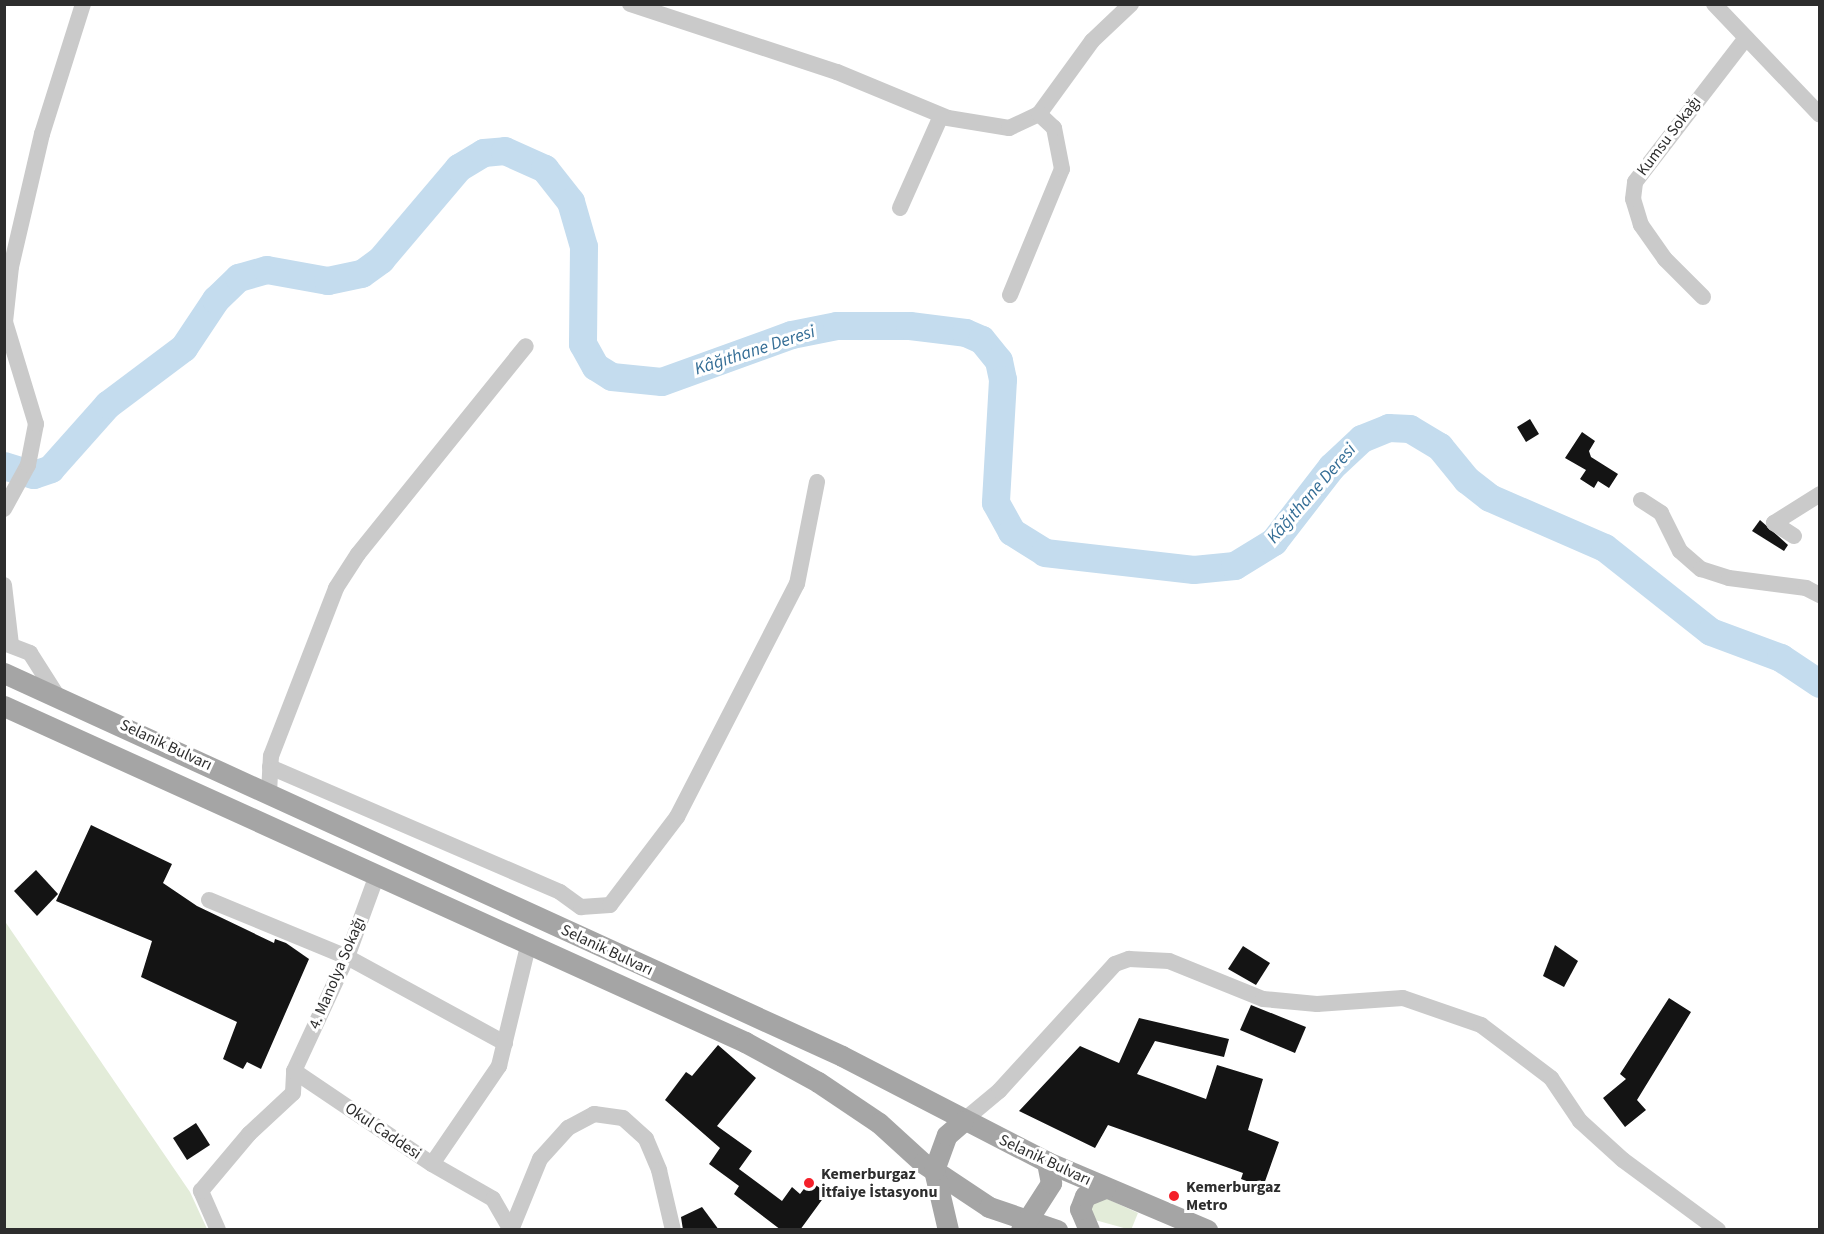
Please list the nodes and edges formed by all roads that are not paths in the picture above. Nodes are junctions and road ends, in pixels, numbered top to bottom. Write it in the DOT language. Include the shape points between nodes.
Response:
graph roads {
  1 [pos="83,4"];
  2 [pos="630,4"];
  3 [pos="1131,4"];
  4 [pos="1714,4"];
  5 [pos="1746,38"];
  6 [pos="1039,114"];
  7 [pos="1820,115"];
  8 [pos="941,116"];
  9 [pos="900,208"];
  10 [pos="1010,295"];
  11 [pos="1703,297"];
  12 [pos="526,346"];
  13 [pos="817,482"];
  14 [pos="1820,494"];
  15 [pos="1641,500"];
  16 [pos="7,503"];
  17 [pos="1794,536"];
  18 [pos="4,585"];
  19 [pos="1820,595"];
  20 [pos="8,644"];
  21 [pos="4,673"];
  22 [pos="56,694"];
  23 [pos="4,706"];
  24 [pos="270,767"];
  25 [pos="232,776"];
  26 [pos="269,793"];
  27 [pos="220,804"];
  28 [pos="378,875"];
  29 [pos="209,900"];
  30 [pos="529,942"];
  31 [pos="347,957"];
  32 [pos="505,1043"];
  33 [pos="294,1071"];
  34 [pos="963,1121"];
  35 [pos="1047,1162"];
  36 [pos="432,1164"];
  37 [pos="934,1170"];
  38 [pos="1105,1188"];
  39 [pos="1025,1225"];
  40 [pos="218,1230"];
  41 [pos="511,1230"];
  42 [pos="673,1230"];
  43 [pos="948,1230"];
  44 [pos="1057,1230"];
  45 [pos="1089,1230"];
  46 [pos="1207,1230"];
  47 [pos="1718,1230"];
  1 -- 16 [label="street" via="42,134 11,267 5,322 36,424 28,465"];
  2 -- 8 [label="street" via="837,72"];
  3 -- 6 [label="street" via="1092,40"];
  4 -- 5 [label="street"];
  5 -- 7 [label="street"];
  5 -- 11 [label="street, Kumsu Sokağı" via="1635,182 1633,199 1641,225 1665,260"];
  6 -- 8 [label="street" via="1009,128 978,126"];
  6 -- 10 [label="street" via="1054,128 1062,169"];
  8 -- 9 [label="street"];
  12 -- 24 [label="street" via="358,554 336,588"];
  13 -- 24 [label="street" via="797,584 677,817 610,905 581,907 560,892"];
  14 -- 17 [label="street" via="1774,523"];
  15 -- 19 [label="street" via="1661,513 1680,551 1701,569 1729,578 1795,586"];
  18 -- 20 [label="street"];
  20 -- 22 [label="street" via="30,653"];
  21 -- 22 [label="main road, Selanik Bulvarı"];
  22 -- 25 [label="main road, Selanik Bulvarı"];
  23 -- 27 [label="main road, Selanik Bulvarı"];
  24 -- 26 [label="street"];
  25 -- 26 [label="main road, Selanik Bulvarı"];
  25 -- 27 [label="main road"];
  26 -- 34 [label="main road, Selanik Bulvarı" via="842,1056"];
  27 -- 28 [label="main road, Selanik Bulvarı"];
  28 -- 30 [label="main road, Selanik Bulvarı"];
  28 -- 31 [label="street, 4. Manolya Sokağı"];
  29 -- 31 [label="street"];
  30 -- 32 [label="street, Okul Caddesi"];
  30 -- 37 [label="main road, Selanik Bulvarı" via="818,1082 879,1123"];
  31 -- 32 [label="street"];
  31 -- 33 [label="street, 4. Manolya Sokağı"];
  32 -- 36 [label="street, Okul Caddesi" via="499,1066"];
  33 -- 36 [label="street, Okul Caddesi"];
  33 -- 40 [label="street" via="293,1093 249,1134 201,1191"];
  34 -- 35 [label="main road, Selanik Bulvarı"];
  34 -- 37 [label="main road" via="947,1135"];
  34 -- 47 [label="street" via="999,1091 1115,964 1129,959 1169,961 1263,999 1317,1004 1403,998 1481,1025 1551,1078 1580,1121 1623,1161"];
  35 -- 38 [label="main road, Selanik Bulvarı"];
  35 -- 39 [label="main road" via="1051,1183"];
  36 -- 41 [label="street" via="493,1199"];
  37 -- 39 [label="main road, Selanik Bulvarı" via="989,1207"];
  37 -- 43 [label="main road"];
  38 -- 45 [label="main road" via="1085,1196 1080,1209"];
  38 -- 46 [label="main road, Selanik Bulvarı"];
  39 -- 44 [label="main road, Selanik Bulvarı"];
  41 -- 42 [label="street" via="540,1159 568,1128 594,1114 623,1118 646,1139 659,1170"];
}
